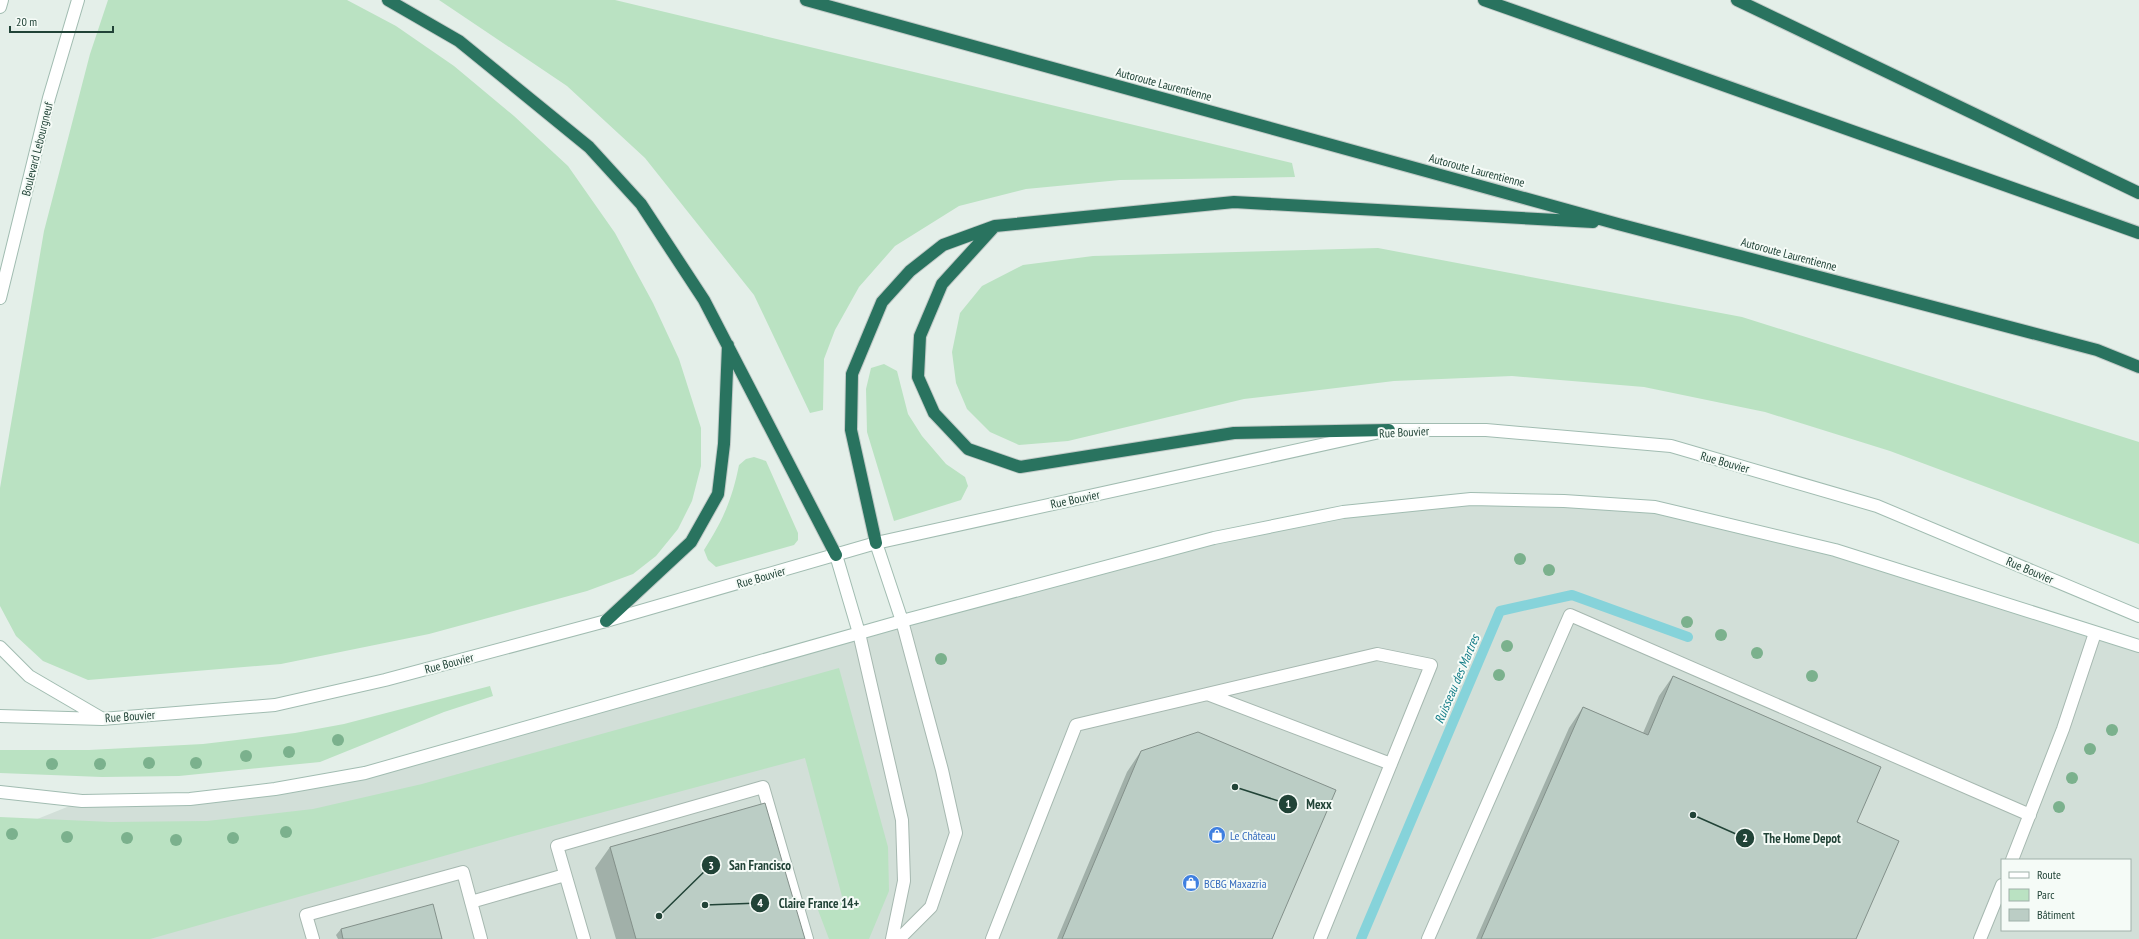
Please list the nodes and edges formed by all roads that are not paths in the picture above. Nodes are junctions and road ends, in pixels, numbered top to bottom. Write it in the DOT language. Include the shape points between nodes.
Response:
graph roads {
  1 [pos="2,0"];
  2 [pos="78,0"];
  3 [pos="388,0"];
  4 [pos="806,0"];
  5 [pos="1484,0"];
  6 [pos="1737,0"];
  7 [pos="0,7"];
  8 [pos="2139,193"];
  9 [pos="1618,224"];
  10 [pos="995,226"];
  11 [pos="2139,233"];
  12 [pos="0,298"];
  13 [pos="728,343"];
  14 [pos="2139,367"];
  15 [pos="1389,430"];
  16 [pos="876,543"];
  17 [pos="836,555"];
  18 [pos="2139,616"];
  19 [pos="902,620"];
  20 [pos="606,621"];
  21 [pos="859,633"];
  22 [pos="2095,633"];
  23 [pos="2139,646"];
  24 [pos="0,647"];
  25 [pos="1207,694"];
  26 [pos="0,716"];
  27 [pos="102,719"];
  28 [pos="1391,764"];
  29 [pos="0,792"];
  30 [pos="2030,815"];
  31 [pos="2012,859"];
  32 [pos="565,875"];
  33 [pos="2001,888"];
  34 [pos="471,902"];
  35 [pos="313,939"];
  36 [pos="481,939"];
  37 [pos="584,939"];
  38 [pos="807,939"];
  39 [pos="892,939"];
  40 [pos="899,939"];
  41 [pos="992,939"];
  42 [pos="1320,939"];
  43 [pos="1428,939"];
  44 [pos="1980,939"];
  1 -- 7 [label="street"];
  2 -- 12 [label="street, Boulevard Lebourgneuf" via="49,98"];
  3 -- 13 [label="highway" via="459,41 589,147 641,204 704,300"];
  4 -- 9 [label="highway, Autoroute Laurentienne"];
  5 -- 11 [label="highway"];
  6 -- 8 [label="highway"];
  9 -- 10 [label="highway" via="1234,202"];
  9 -- 14 [label="highway, Autoroute Laurentienne" via="2097,350"];
  10 -- 15 [label="highway" via="942,284 920,336 918,377 934,412 968,449 1020,467 1234,433"];
  10 -- 16 [label="highway" via="943,245 910,271 882,302 852,374 850,430"];
  13 -- 17 [label="highway"];
  13 -- 20 [label="highway" via="724,444 718,494 691,542"];
  15 -- 16 [label="street, Rue Bouvier"];
  15 -- 18 [label="street, Rue Bouvier" via="1486,430 1671,446 1877,506"];
  16 -- 17 [label="street, Rue Bouvier"];
  16 -- 19 [label="street"];
  17 -- 20 [label="street, Rue Bouvier"];
  17 -- 21 [label="street"];
  19 -- 21 [label="street"];
  19 -- 22 [label="street" via="1214,538 1343,512 1471,499 1564,501 1655,507 1835,550"];
  19 -- 40 [label="street" via="956,833 931,907"];
  20 -- 27 [label="street, Rue Bouvier" via="385,680 276,705"];
  21 -- 29 [label="street" via="365,773 275,789 190,799 82,801"];
  21 -- 39 [label="street" via="902,820 904,881"];
  22 -- 23 [label="street"];
  22 -- 30 [label="street" via="2063,729"];
  24 -- 27 [label="street" via="29,676"];
  25 -- 28 [label="street"];
  25 -- 28 [label="street" via="1377,654 1431,665"];
  25 -- 41 [label="street" via="1076,725"];
  26 -- 27 [label="street, Rue Bouvier"];
  28 -- 42 [label="street"];
  30 -- 31 [label="street"];
  30 -- 43 [label="street" via="1570,615"];
  32 -- 34 [label="street"];
  32 -- 37 [label="street"];
  32 -- 38 [label="street" via="557,846 763,787"];
  33 -- 44 [label="street"];
  34 -- 35 [label="street" via="463,872 306,915"];
  34 -- 36 [label="street"];
}
